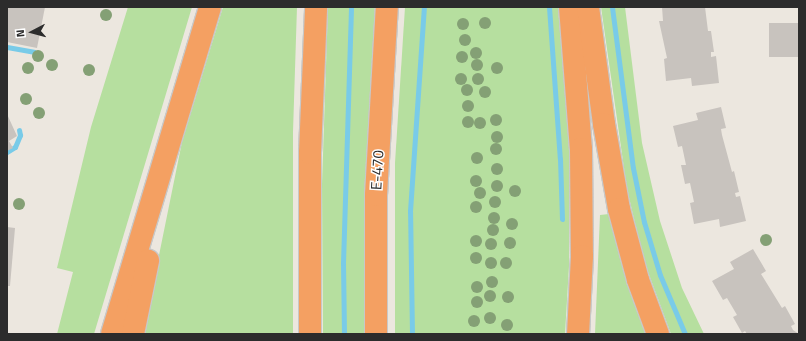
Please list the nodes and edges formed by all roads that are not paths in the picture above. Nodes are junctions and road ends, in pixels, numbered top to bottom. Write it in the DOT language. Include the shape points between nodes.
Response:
graph roads {
  1 [pos="210,7"];
  2 [pos="316,7"];
  3 [pos="386,7"];
  4 [pos="570,7"];
  5 [pos="588,7"];
  6 [pos="165,165"];
  7 [pos="112,334"];
  8 [pos="133,334"];
  9 [pos="310,334"];
  10 [pos="376,334"];
  11 [pos="578,334"];
  12 [pos="658,334"];
  1 -- 6 [label="highway"];
  2 -- 9 [label="highway" via="310,153"];
  3 -- 10 [label="highway, E-470" via="376,195"];
  4 -- 11 [label="highway" via="581,149 582,256"];
  5 -- 12 [label="highway" via="619,209 638,280"];
  6 -- 7 [label="highway"];
  6 -- 8 [label="highway"];
}
